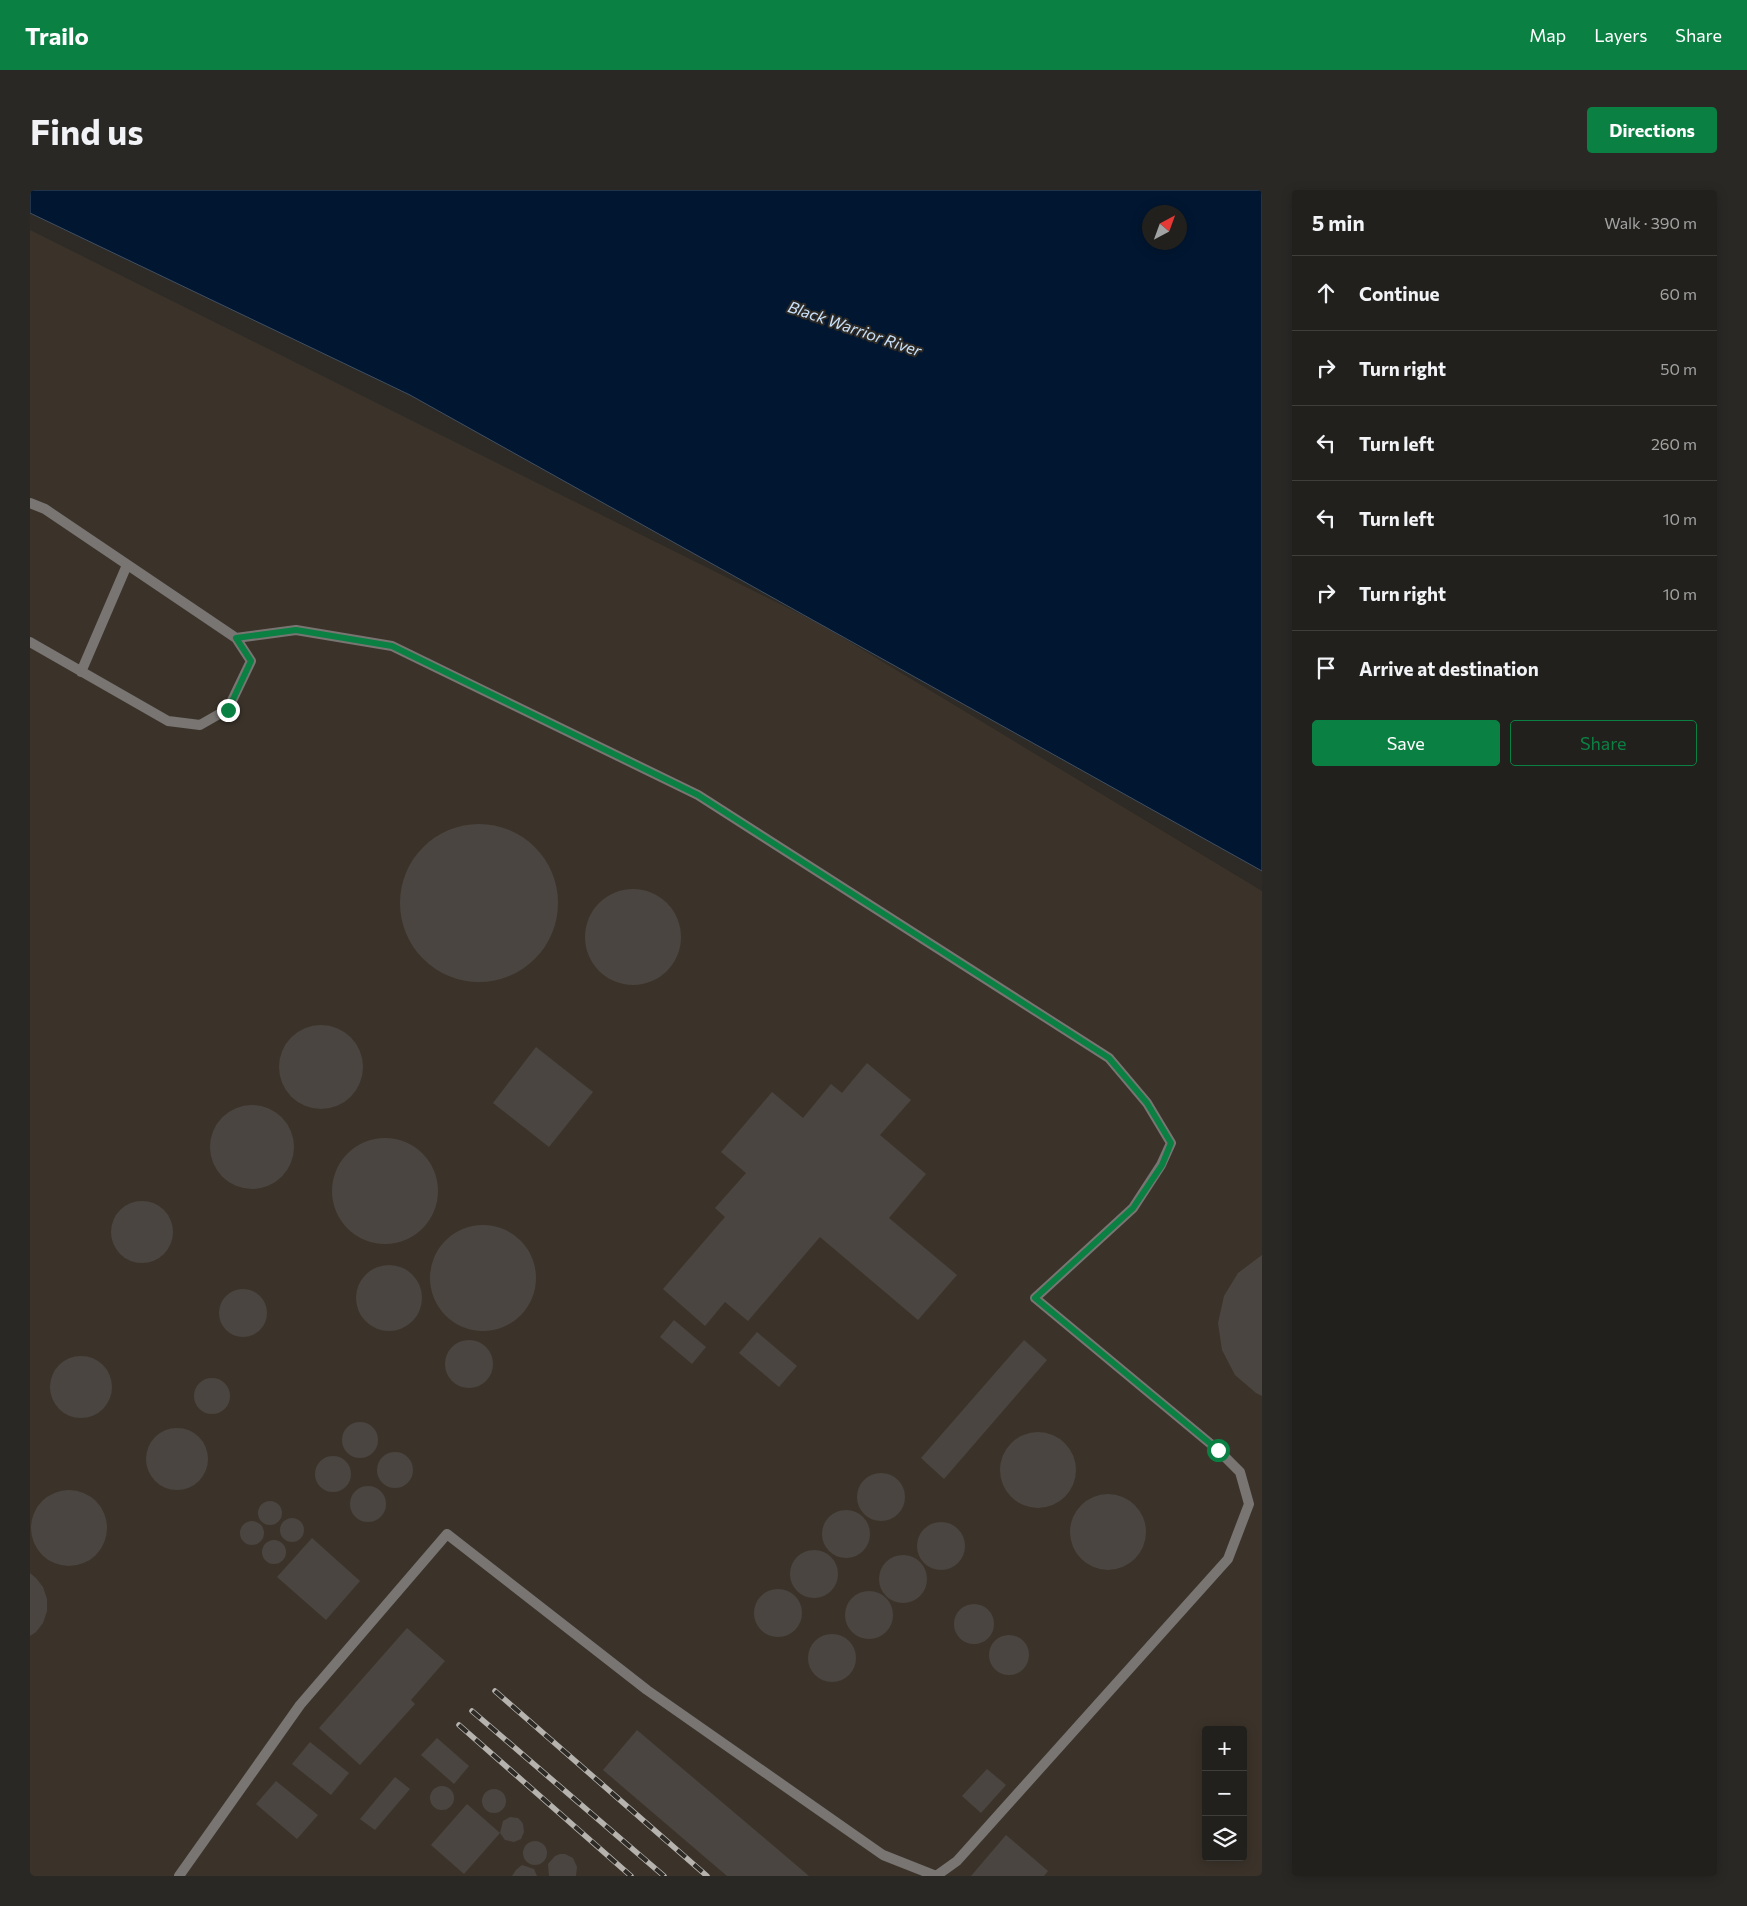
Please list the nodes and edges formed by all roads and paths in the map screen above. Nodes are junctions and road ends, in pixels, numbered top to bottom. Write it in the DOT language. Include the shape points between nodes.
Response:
graph roads {
  1 [pos="30,503"];
  2 [pos="128,565"];
  3 [pos="236,638"];
  4 [pos="30,642"];
  5 [pos="81,672"];
  6 [pos="179,1876"];
  7 [pos="936,1876"];
  1 -- 2 [label="lane" via="45,509"];
  2 -- 3 [label="lane"];
  2 -- 5 [label="lane"];
  3 -- 5 [label="lane" via="251,661 228,710 200,725 168,721"];
  3 -- 7 [label="lane" via="296,630 392,646 698,795 1109,1058 1147,1103 1171,1143 1162,1165 1133,1208 1035,1298 1218,1450 1240,1472 1249,1504 1228,1560 956,1861"];
  4 -- 5 [label="lane"];
  6 -- 7 [label="lane" via="300,1705 447,1534 647,1690 875,1849"];
}
